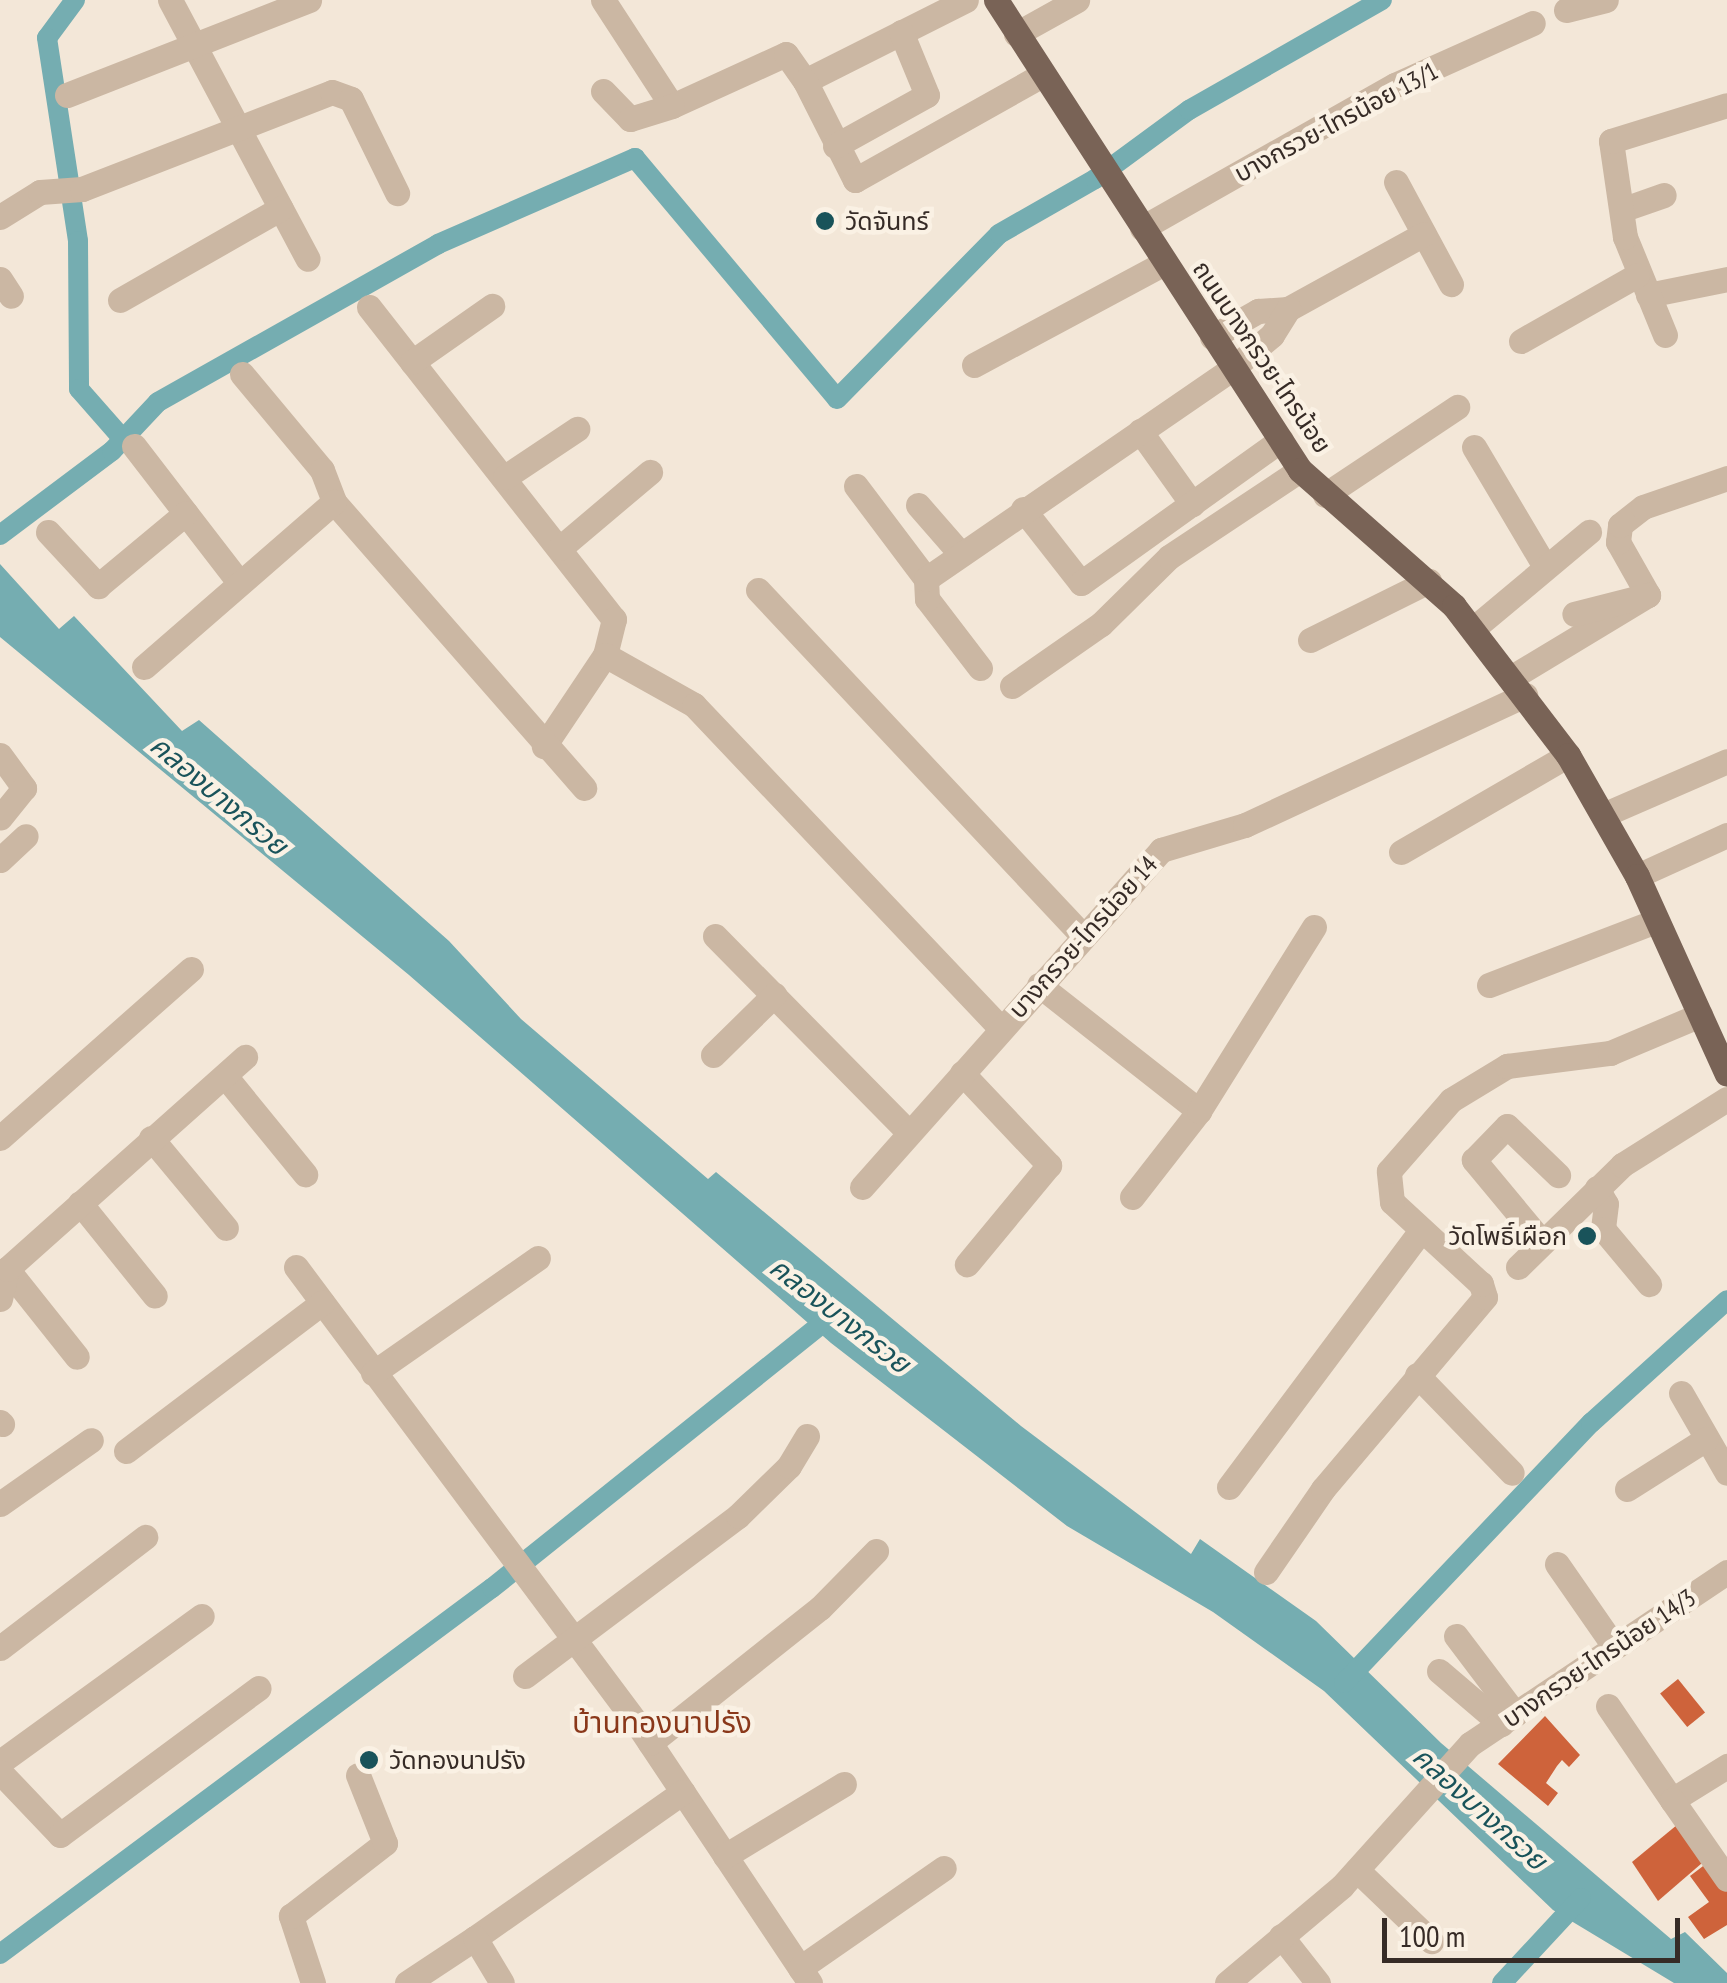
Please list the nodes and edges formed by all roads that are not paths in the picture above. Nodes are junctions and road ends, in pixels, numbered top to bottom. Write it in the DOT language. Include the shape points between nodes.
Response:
graph roads {
  1 [pos="170,0"];
  2 [pos="309,0"];
  3 [pos="604,0"];
  4 [pos="966,0"];
  5 [pos="996,0"];
  6 [pos="1077,0"];
  7 [pos="1606,0"];
  8 [pos="1566,10"];
  9 [pos="1534,24"];
  10 [pos="901,32"];
  11 [pos="1016,34"];
  12 [pos="195,46"];
  13 [pos="1042,75"];
  14 [pos="806,81"];
  15 [pos="603,92"];
  16 [pos="66,95"];
  17 [pos="1727,105"];
  18 [pos="672,106"];
  19 [pos="238,128"];
  20 [pos="835,146"];
  21 [pos="1396,182"];
  22 [pos="397,193"];
  23 [pos="1664,195"];
  24 [pos="280,208"];
  25 [pos="1624,209"];
  26 [pos="0,217"];
  27 [pos="1142,228"];
  28 [pos="1424,234"];
  29 [pos="308,258"];
  30 [pos="1164,263"];
  31 [pos="1727,279"];
  32 [pos="1451,284"];
  33 [pos="1643,285"];
  34 [pos="120,300"];
  35 [pos="492,306"];
  36 [pos="369,307"];
  37 [pos="1288,308"];
  38 [pos="1665,335"];
  39 [pos="1212,337"];
  40 [pos="1521,342"];
  41 [pos="412,362"];
  42 [pos="974,365"];
  43 [pos="1233,368"];
  44 [pos="242,374"];
  45 [pos="1457,407"];
  46 [pos="577,429"];
  47 [pos="1140,430"];
  48 [pos="1280,440"];
  49 [pos="134,446"];
  50 [pos="1474,447"];
  51 [pos="1300,470"];
  52 [pos="650,472"];
  53 [pos="505,477"];
  54 [pos="1727,478"];
  55 [pos="856,486"];
  56 [pos="1325,496"];
  57 [pos="334,502"];
  58 [pos="1192,504"];
  59 [pos="918,505"];
  60 [pos="1024,509"];
  61 [pos="186,513"];
  62 [pos="48,532"];
  63 [pos="1589,532"];
  64 [pos="560,548"];
  65 [pos="959,552"];
  66 [pos="1543,562"];
  67 [pos="926,579"];
  68 [pos="238,581"];
  69 [pos="1429,582"];
  70 [pos="758,590"];
  71 [pos="1648,595"];
  72 [pos="1574,614"];
  73 [pos="1474,628"];
  74 [pos="1310,640"];
  75 [pos="605,654"];
  76 [pos="144,667"];
  77 [pos="980,668"];
  78 [pos="1012,686"];
  79 [pos="1519,686"];
  80 [pos="544,746"];
  81 [pos="0,755"];
  82 [pos="1568,755"];
  83 [pos="1727,761"];
  84 [pos="584,788"];
  85 [pos="1602,815"];
  86 [pos="0,818"];
  87 [pos="1727,835"];
  88 [pos="26,836"];
  89 [pos="1401,852"];
  90 [pos="0,860"];
  91 [pos="1637,876"];
  92 [pos="1656,921"];
  93 [pos="1314,927"];
  94 [pos="1081,934"];
  95 [pos="715,936"];
  96 [pos="191,969"];
  97 [pos="1489,985"];
  98 [pos="1039,986"];
  99 [pos="774,994"];
  100 [pos="1700,1015"];
  101 [pos="1000,1028"];
  102 [pos="714,1055"];
  103 [pos="245,1057"];
  104 [pos="962,1074"];
  105 [pos="1727,1074"];
  106 [pos="225,1076"];
  107 [pos="1727,1098"];
  108 [pos="1198,1111"];
  109 [pos="908,1132"];
  110 [pos="0,1138"];
  111 [pos="152,1138"];
  112 [pos="306,1174"];
  113 [pos="1558,1174"];
  114 [pos="862,1186"];
  115 [pos="1597,1188"];
  116 [pos="1132,1196"];
  117 [pos="80,1203"];
  118 [pos="226,1228"];
  119 [pos="1421,1230"];
  120 [pos="1542,1242"];
  121 [pos="538,1258"];
  122 [pos="967,1264"];
  123 [pos="296,1267"];
  124 [pos="1518,1267"];
  125 [pos="7,1269"];
  126 [pos="1648,1284"];
  127 [pos="156,1296"];
  128 [pos="0,1299"];
  129 [pos="322,1303"];
  130 [pos="77,1357"];
  131 [pos="373,1373"];
  132 [pos="1417,1375"];
  133 [pos="1680,1394"];
  134 [pos="806,1436"];
  135 [pos="1706,1439"];
  136 [pos="91,1440"];
  137 [pos="126,1451"];
  138 [pos="1512,1473"];
  139 [pos="1727,1473"];
  140 [pos="1230,1487"];
  141 [pos="1627,1488"];
  142 [pos="0,1504"];
  143 [pos="145,1536"];
  144 [pos="876,1552"];
  145 [pos="1557,1564"];
  146 [pos="1266,1572"];
  147 [pos="1727,1572"];
  148 [pos="202,1616"];
  149 [pos="1456,1636"];
  150 [pos="573,1640"];
  151 [pos="1614,1646"];
  152 [pos="0,1648"];
  153 [pos="1439,1670"];
  154 [pos="525,1676"];
  155 [pos="259,1688"];
  156 [pos="1608,1706"];
  157 [pos="1508,1719"];
  158 [pos="650,1743"];
  159 [pos="0,1762"];
  160 [pos="1727,1766"];
  161 [pos="0,1772"];
  162 [pos="358,1774"];
  163 [pos="844,1784"];
  164 [pos="683,1792"];
  165 [pos="1672,1800"];
  166 [pos="725,1856"];
  167 [pos="944,1868"];
  168 [pos="1357,1870"];
  169 [pos="1727,1879"];
  170 [pos="1281,1936"];
  171 [pos="1431,1941"];
  172 [pos="470,1942"];
  173 [pos="805,1976"];
  174 [pos="312,1983"];
  175 [pos="407,1983"];
  176 [pos="502,1983"];
  177 [pos="1227,1983"];
  178 [pos="1318,1983"];
  1 -- 12 [label="street"];
  2 -- 12 [label="street"];
  3 -- 18 [label="street"];
  4 -- 10 [label="street"];
  5 -- 11 [label="main road, ถนนบางกรวย-ไทรน้อย"];
  6 -- 11 [label="street"];
  7 -- 8 [label="street"];
  9 -- 27 [label="street, บางกรวย-ไทรน้อย 13/1" via="1396,85"];
  10 -- 14 [label="street"];
  10 -- 20 [label="street" via="927,95"];
  11 -- 13 [label="main road, ถนนบางกรวย-ไทรน้อย"];
  12 -- 16 [label="street"];
  12 -- 19 [label="street"];
  13 -- 20 [label="street" via="859,180 850,178"];
  13 -- 27 [label="main road, ถนนบางกรวย-ไทรน้อย"];
  14 -- 18 [label="street" via="786,54"];
  14 -- 20 [label="street"];
  15 -- 18 [label="street" via="630,119"];
  17 -- 25 [label="street" via="1611,141"];
  19 -- 22 [label="street" via="342,94"];
  19 -- 24 [label="street"];
  19 -- 26 [label="street"];
  21 -- 28 [label="street"];
  23 -- 25 [label="street"];
  24 -- 29 [label="street"];
  24 -- 34 [label="street"];
  25 -- 33 [label="street"];
  27 -- 30 [label="main road, ถนนบางกรวย-ไทรน้อย"];
  28 -- 32 [label="street"];
  28 -- 37 [label="street"];
  30 -- 39 [label="main road, ถนนบางกรวย-ไทรน้อย"];
  30 -- 42 [label="street"];
  31 -- 33 [label="street"];
  33 -- 38 [label="street"];
  33 -- 40 [label="street"];
  35 -- 41 [label="street"];
  36 -- 41 [label="street"];
  37 -- 39 [label="street" via="1258,311"];
  37 -- 43 [label="street" via="1272,336"];
  39 -- 43 [label="main road, ถนนบางกรวย-ไทรน้อย"];
  41 -- 53 [label="street"];
  43 -- 47 [label="street"];
  43 -- 48 [label="main road, ถนนบางกรวย-ไทรน้อย"];
  44 -- 57 [label="street" via="322,470"];
  45 -- 56 [label="street"];
  46 -- 53 [label="street"];
  47 -- 58 [label="street"];
  47 -- 60 [label="street"];
  48 -- 51 [label="main road, ถนนบางกรวย-ไทรน้อย"];
  48 -- 58 [label="street"];
  49 -- 61 [label="street"];
  50 -- 66 [label="street"];
  51 -- 56 [label="main road, ถนนบางกรวย-ไทรน้อย"];
  51 -- 78 [label="street" via="1168,558 1100,624"];
  52 -- 64 [label="street"];
  53 -- 64 [label="street"];
  54 -- 71 [label="street" via="1643,508 1620,525 1618,542"];
  55 -- 67 [label="street"];
  56 -- 69 [label="main road, ถนนบางกรวย-ไทรน้อย"];
  57 -- 68 [label="street"];
  57 -- 80 [label="street"];
  58 -- 60 [label="street" via="1081,583"];
  59 -- 65 [label="street"];
  60 -- 65 [label="street"];
  61 -- 62 [label="street" via="98,586"];
  61 -- 68 [label="street"];
  63 -- 66 [label="street"];
  64 -- 75 [label="street" via="608,606 614,629"];
  65 -- 67 [label="street"];
  66 -- 73 [label="street"];
  67 -- 77 [label="street" via="927,599"];
  68 -- 76 [label="street"];
  69 -- 73 [label="main road, ถนนบางกรวย-ไทรน้อย"];
  69 -- 74 [label="street"];
  70 -- 94 [label="street"];
  71 -- 72 [label="street"];
  71 -- 79 [label="street, บางกรวย-ไทรน้อย 14"];
  73 -- 79 [label="main road, ถนนบางกรวย-ไทรน้อย"];
  75 -- 80 [label="street"];
  75 -- 101 [label="street" via="694,705"];
  79 -- 82 [label="main road, ถนนบางกรวย-ไทรน้อย"];
  79 -- 94 [label="street, บางกรวย-ไทรน้อย 14" via="1245,825 1161,850"];
  80 -- 84 [label="street"];
  81 -- 86 [label="street" via="24,788"];
  82 -- 85 [label="main road, ถนนบางกรวย-ไทรน้อย"];
  82 -- 89 [label="street"];
  83 -- 85 [label="street"];
  85 -- 91 [label="main road, ถนนบางกรวย-ไทรน้อย"];
  87 -- 91 [label="street"];
  88 -- 90 [label="street"];
  91 -- 92 [label="main road, ถนนบางกรวย-ไทรน้อย"];
  92 -- 97 [label="street"];
  92 -- 100 [label="main road, ถนนบางกรวย-ไทรน้อย"];
  93 -- 108 [label="street"];
  94 -- 98 [label="street, บางกรวย-ไทรน้อย 14"];
  95 -- 99 [label="street"];
  96 -- 110 [label="street"];
  98 -- 101 [label="street, บางกรวย-ไทรน้อย 14"];
  98 -- 108 [label="street"];
  99 -- 102 [label="street"];
  99 -- 109 [label="street"];
  100 -- 105 [label="main road, ถนนบางกรวย-ไทรน้อย"];
  100 -- 119 [label="street" via="1583,1060 1522,1060 1466,1088 1386,1178 1392,1202"];
  101 -- 104 [label="street, บางกรวย-ไทรน้อย 14"];
  103 -- 106 [label="street"];
  104 -- 109 [label="street, บางกรวย-ไทรน้อย 14"];
  104 -- 122 [label="street" via="1049,1164"];
  106 -- 111 [label="street"];
  106 -- 112 [label="street"];
  107 -- 115 [label="street"];
  108 -- 116 [label="street"];
  109 -- 114 [label="street, บางกรวย-ไทรน้อย 14"];
  111 -- 117 [label="street"];
  111 -- 118 [label="street"];
  113 -- 120 [label="street" via="1506,1126 1474,1160"];
  115 -- 120 [label="street"];
  115 -- 126 [label="street" via="1606,1204 1603,1230"];
  117 -- 125 [label="street"];
  117 -- 127 [label="street"];
  119 -- 132 [label="street" via="1485,1292"];
  119 -- 140 [label="street"];
  120 -- 124 [label="street"];
  121 -- 131 [label="street"];
  123 -- 129 [label="street"];
  125 -- 128 [label="street"];
  125 -- 130 [label="street"];
  129 -- 131 [label="street"];
  129 -- 137 [label="street"];
  131 -- 150 [label="street"];
  132 -- 138 [label="street"];
  132 -- 146 [label="street"];
  133 -- 135 [label="street"];
  134 -- 150 [label="street" via="789,1466 738,1516"];
  135 -- 139 [label="street"];
  135 -- 141 [label="street"];
  136 -- 142 [label="street"];
  143 -- 152 [label="street"];
  144 -- 158 [label="street" via="820,1608"];
  145 -- 151 [label="street"];
  147 -- 151 [label="street, บางกรวย-ไทรน้อย 14/3"];
  148 -- 159 [label="street"];
  149 -- 157 [label="street"];
  150 -- 154 [label="street"];
  150 -- 158 [label="street"];
  151 -- 157 [label="street, บางกรวย-ไทรน้อย 14/3"];
  153 -- 157 [label="street"];
  155 -- 161 [label="street" via="60,1835"];
  156 -- 165 [label="street"];
  157 -- 168 [label="street, บางกรวย-ไทรน้อย 14/3" via="1470,1744"];
  158 -- 164 [label="street"];
  160 -- 165 [label="street"];
  162 -- 174 [label="street" via="385,1843 291,1916"];
  163 -- 166 [label="street"];
  164 -- 166 [label="street"];
  164 -- 172 [label="street"];
  165 -- 169 [label="street"];
  166 -- 173 [label="street"];
  167 -- 173 [label="street"];
  168 -- 170 [label="street, บางกรวย-ไทรน้อย 14/3"];
  168 -- 171 [label="street"];
  170 -- 177 [label="street, บางกรวย-ไทรน้อย 14/3"];
  170 -- 178 [label="street"];
  172 -- 175 [label="street"];
  172 -- 176 [label="street"];
}
